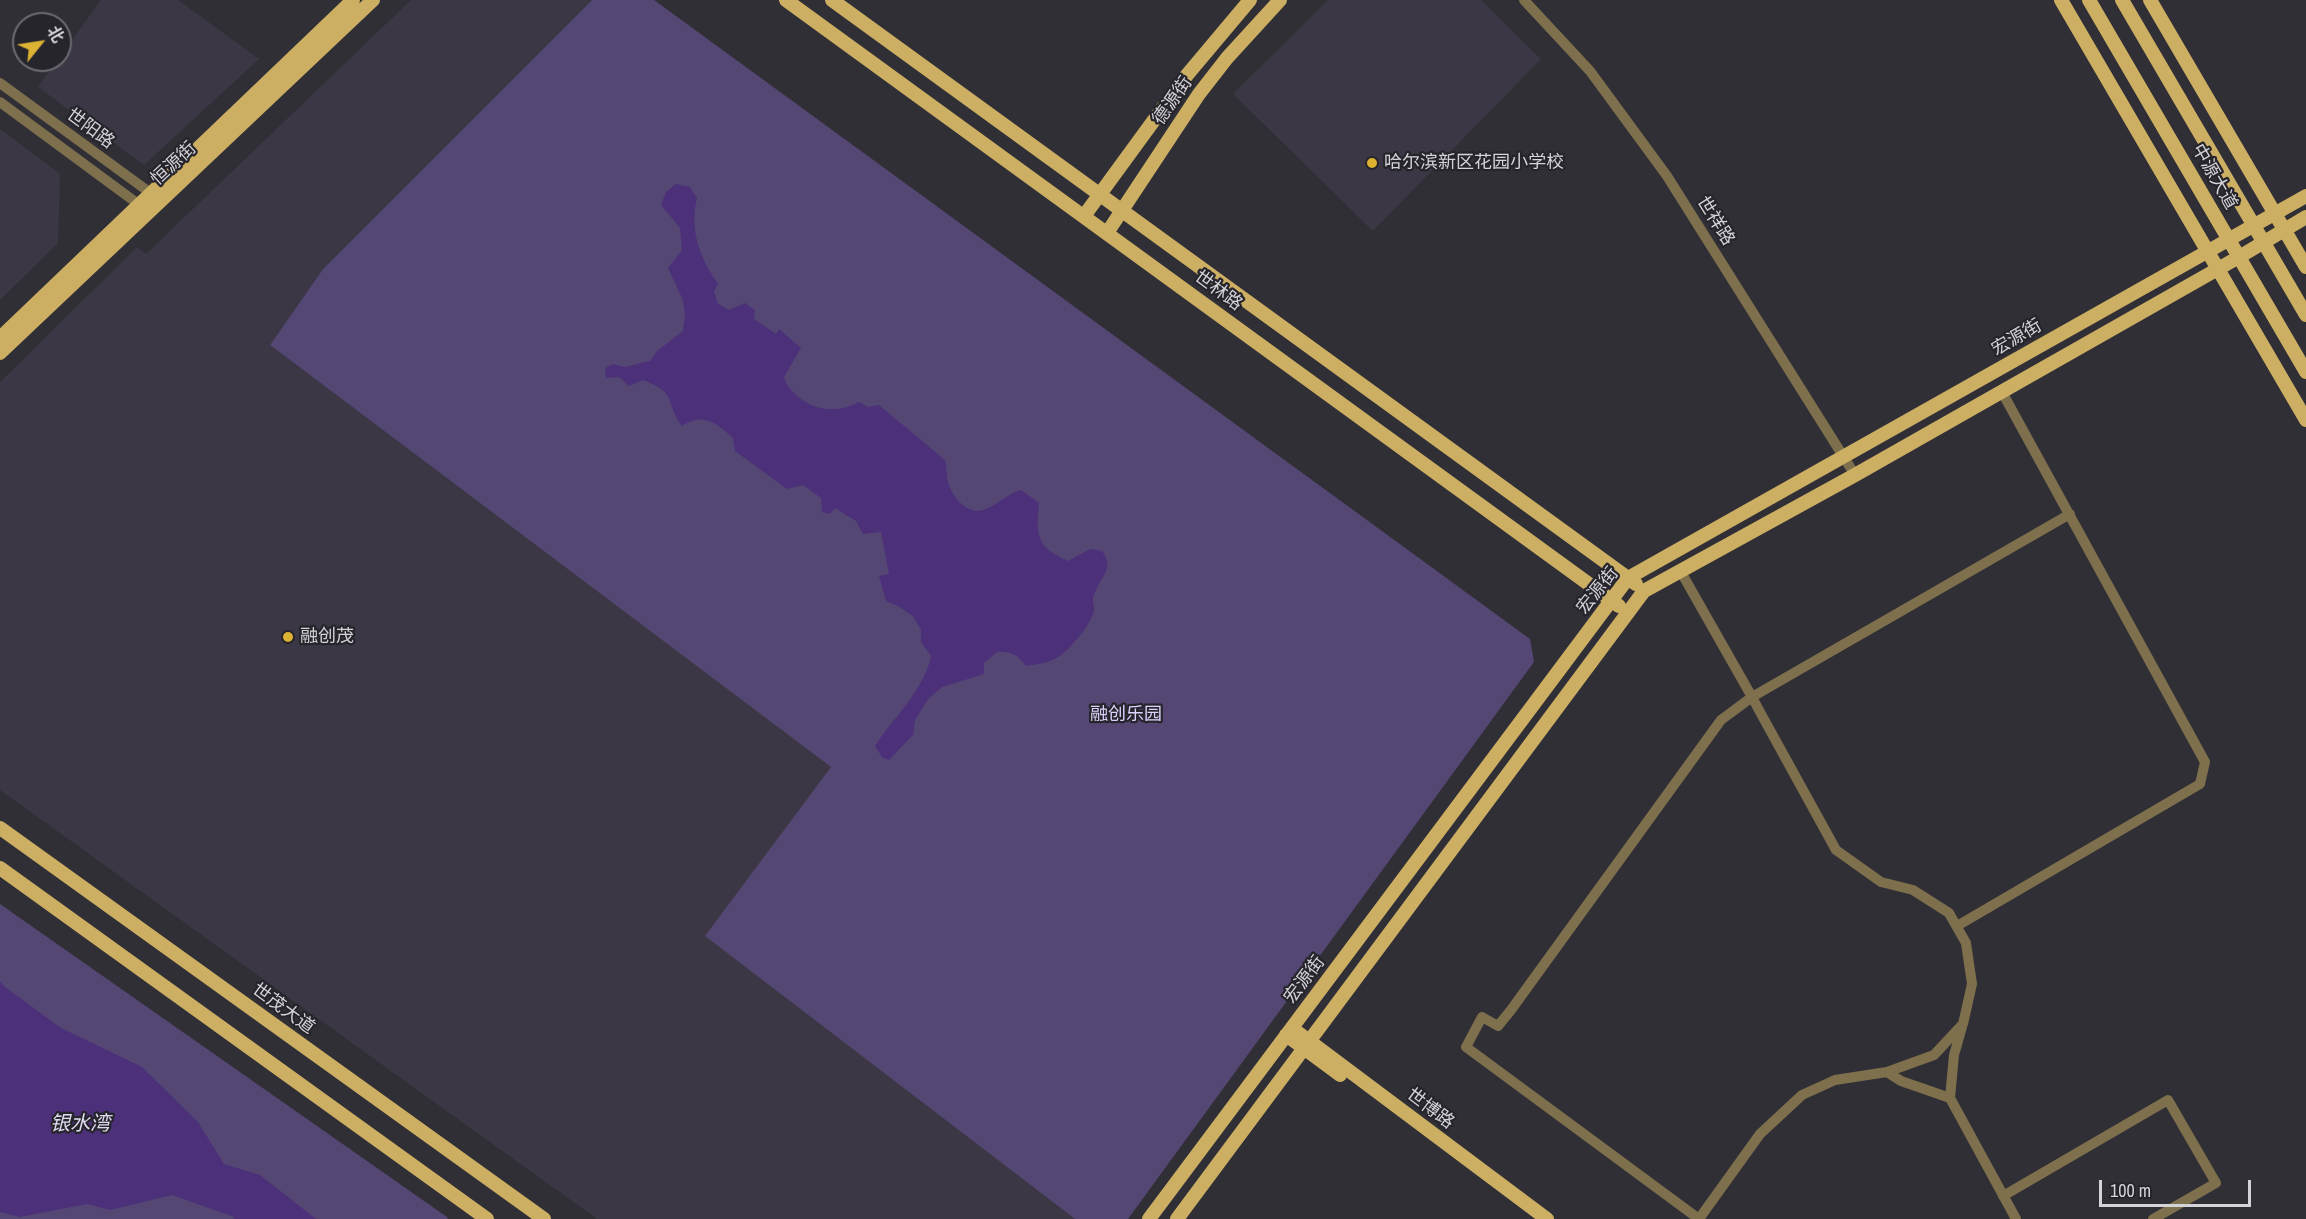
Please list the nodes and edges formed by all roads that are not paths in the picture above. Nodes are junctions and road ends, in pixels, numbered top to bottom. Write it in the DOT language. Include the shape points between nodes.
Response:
graph roads {
  1 [pos="353,0"];
  2 [pos="373,0"];
  3 [pos="786,0"];
  4 [pos="832,0"];
  5 [pos="1250,0"];
  6 [pos="1280,0"];
  7 [pos="1524,0"];
  8 [pos="2061,0"];
  9 [pos="2089,0"];
  10 [pos="2122,0"];
  11 [pos="2150,0"];
  12 [pos="0,84"];
  13 [pos="0,102"];
  14 [pos="1099,194"];
  15 [pos="2306,196"];
  16 [pos="156,197"];
  17 [pos="144,208"];
  18 [pos="1122,210"];
  19 [pos="2274,213"];
  20 [pos="1084,216"];
  21 [pos="2306,217"];
  22 [pos="2254,224"];
  23 [pos="2284,230"];
  24 [pos="1107,233"];
  25 [pos="2229,239"];
  26 [pos="2264,243"];
  27 [pos="2208,251"];
  28 [pos="2239,257"];
  29 [pos="2306,267"];
  30 [pos="2218,269"];
  31 [pos="2306,315"];
  32 [pos="0,338"];
  33 [pos="0,353"];
  34 [pos="2306,372"];
  35 [pos="2002,392"];
  36 [pos="2306,420"];
  37 [pos="1844,457"];
  38 [pos="1855,476"];
  39 [pos="2070,514"];
  40 [pos="1681,572"];
  41 [pos="1628,578"];
  42 [pos="1644,591"];
  43 [pos="1611,600"];
  44 [pos="1628,612"];
  45 [pos="1752,697"];
  46 [pos="0,828"];
  47 [pos="0,868"];
  48 [pos="1958,926"];
  49 [pos="1963,1024"];
  50 [pos="1289,1032"];
  51 [pos="1307,1045"];
  52 [pos="1887,1072"];
  53 [pos="1950,1098"];
  54 [pos="2003,1196"];
  55 [pos="538,1217"];
  56 [pos="487,1219"];
  57 [pos="1149,1219"];
  58 [pos="1177,1219"];
  59 [pos="1534,1219"];
  60 [pos="1547,1219"];
  61 [pos="2016,1219"];
  62 [pos="2153,1219"];
  1 -- 16 [label="main road, 恒源街"];
  2 -- 16 [label="main road, 恒源街"];
  3 -- 20 [label="main road, 世林路"];
  4 -- 14 [label="main road, 世林路"];
  5 -- 14 [label="main road, 德源街" via="1187,75"];
  6 -- 18 [label="main road, 德源街" via="1199,94"];
  7 -- 37 [label="street, 世祥路" via="1590,71 1667,176"];
  8 -- 27 [label="main road"];
  9 -- 25 [label="main road, 中源大道"];
  10 -- 22 [label="main road, 中源大道"];
  11 -- 19 [label="main road"];
  12 -- 16 [label="street, 世阳路"];
  13 -- 17 [label="street, 世阳路"];
  14 -- 18 [label="main road, 世林路"];
  14 -- 20 [label="main road, 德源街"];
  15 -- 19 [label="main road, 宏源街"];
  16 -- 17 [label="main road, 恒源街"];
  17 -- 32 [label="main road, 恒源街"];
  17 -- 33 [label="main road, 恒源街"];
  18 -- 24 [label="main road, 德源街"];
  18 -- 41 [label="main road, 世林路"];
  19 -- 22 [label="main road, 宏源街"];
  19 -- 23 [label="main road"];
  20 -- 24 [label="main road, 世林路"];
  21 -- 23 [label="main road, 宏源街"];
  22 -- 25 [label="main road, 宏源街"];
  22 -- 26 [label="main road, 中源大道"];
  23 -- 26 [label="main road, 宏源街"];
  23 -- 29 [label="main road"];
  24 -- 43 [label="main road, 世林路"];
  25 -- 27 [label="main road, 宏源街"];
  25 -- 28 [label="main road, 中源大道"];
  26 -- 28 [label="main road, 宏源街"];
  26 -- 31 [label="main road, 中源大道"];
  27 -- 30 [label="main road"];
  27 -- 37 [label="main road, 宏源街"];
  28 -- 30 [label="main road, 宏源街"];
  28 -- 34 [label="main road, 中源大道"];
  30 -- 35 [label="main road, 宏源街"];
  30 -- 36 [label="main road"];
  35 -- 38 [label="main road, 宏源街"];
  35 -- 39 [label="street"];
  37 -- 38 [label="street, 世祥路"];
  37 -- 41 [label="main road, 宏源街"];
  38 -- 40 [label="main road, 宏源街"];
  39 -- 45 [label="street"];
  39 -- 48 [label="street" via="2205,762 2200,784"];
  40 -- 42 [label="main road, 宏源街"];
  40 -- 45 [label="street"];
  41 -- 42 [label="main road, 世林路"];
  41 -- 43 [label="main road, 宏源街"];
  42 -- 44 [label="main road, 宏源街"];
  43 -- 44 [label="main road, 世林路"];
  43 -- 50 [label="main road, 宏源街"];
  44 -- 51 [label="main road, 宏源街"];
  45 -- 48 [label="street" via="1836,850 1881,882 1912,890 1949,913"];
  45 -- 52 [label="street" via="1721,720 1498,1026 1482,1017 1466,1047 1699,1219 1760,1134 1803,1095 1834,1080"];
  46 -- 55 [label="main road, 世茂大道"];
  47 -- 56 [label="main road"];
  48 -- 49 [label="street" via="1966,942 1972,984"];
  49 -- 52 [label="street" via="1934,1055"];
  49 -- 53 [label="street" via="1954,1055"];
  50 -- 51 [label="main road, 世博路"];
  50 -- 57 [label="main road, 宏源街"];
  51 -- 58 [label="main road, 宏源街"];
  51 -- 59 [label="main road, 世博路"];
  51 -- 60 [label="main road, 世博路"];
  52 -- 53 [label="street"];
  53 -- 54 [label="street"];
  54 -- 61 [label="street"];
  54 -- 62 [label="street" via="2168,1100 2216,1183"];
}
